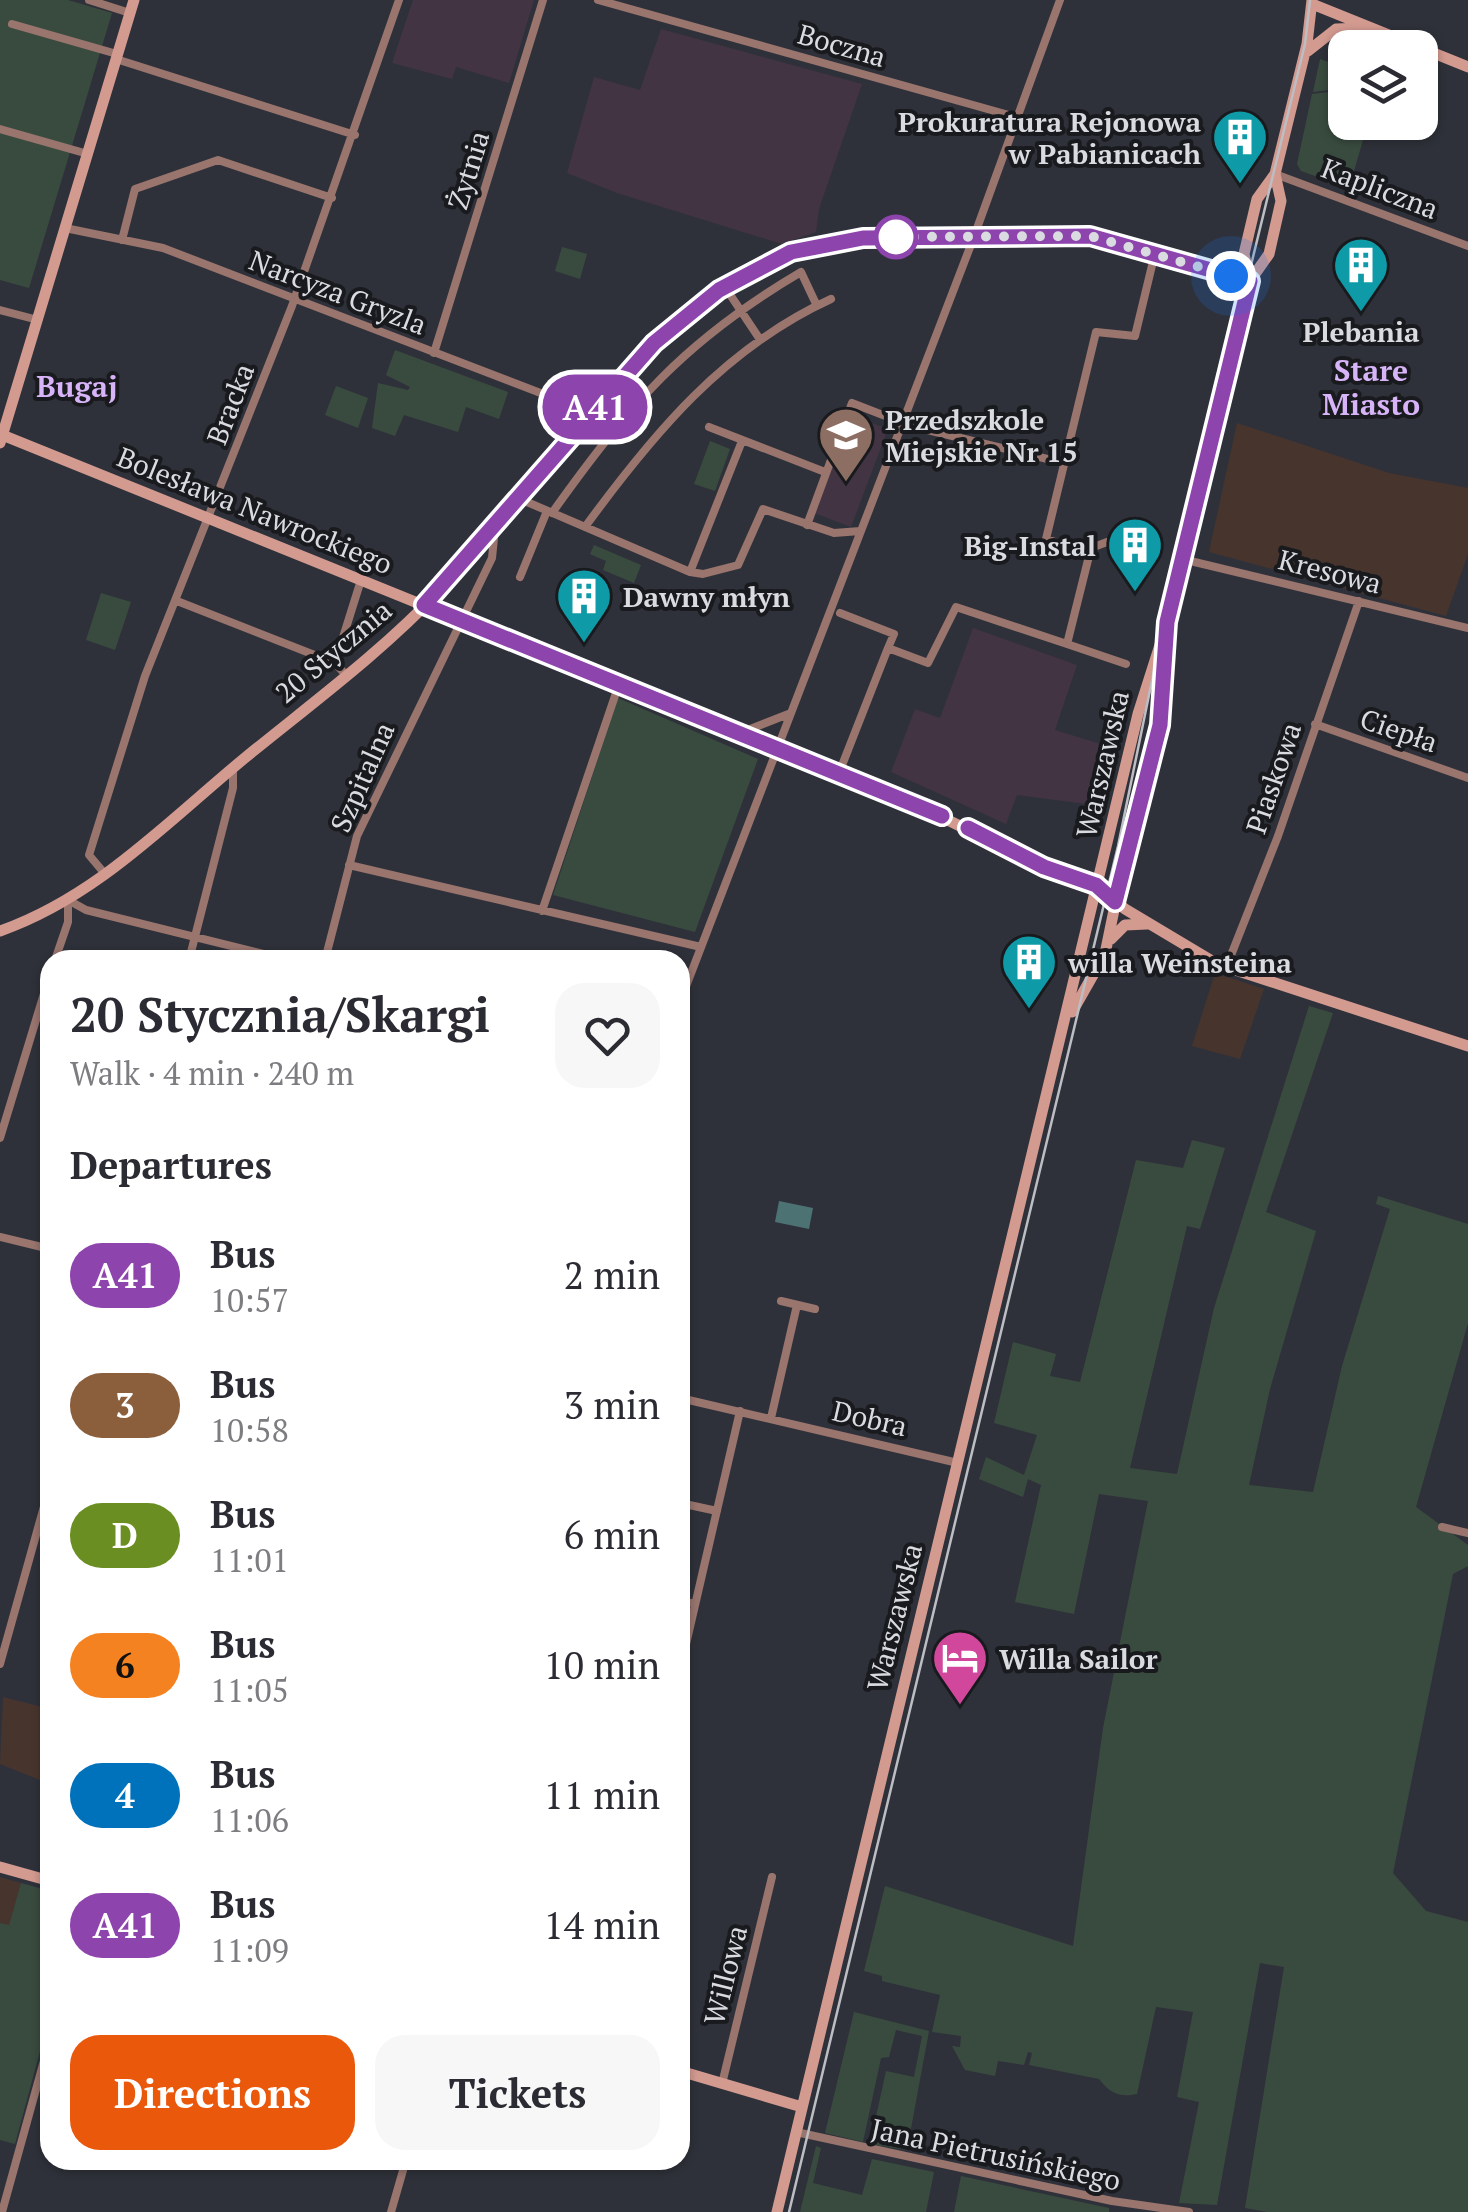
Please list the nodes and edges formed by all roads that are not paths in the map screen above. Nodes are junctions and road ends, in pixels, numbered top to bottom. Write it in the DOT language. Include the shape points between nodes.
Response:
graph roads {
  1 [pos="89,0"];
  2 [pos="399,0"];
  3 [pos="543,0"];
  4 [pos="598,0"];
  5 [pos="1060,0"];
  6 [pos="1308,1"];
  7 [pos="132,6"];
  8 [pos="12,24"];
  9 [pos="1375,28"];
  10 [pos="1304,54"];
  11 [pos="117,56"];
  12 [pos="1468,67"];
  13 [pos="1016,117"];
  14 [pos="2,129"];
  15 [pos="355,134"];
  16 [pos="0,142"];
  17 [pos="88,154"];
  18 [pos="1276,174"];
  19 [pos="332,198"];
  20 [pos="65,228"];
  21 [pos="974,236"];
  22 [pos="122,240"];
  23 [pos="1468,246"];
  24 [pos="1155,253"];
  25 [pos="1250,281"];
  26 [pos="725,286"];
  27 [pos="295,298"];
  28 [pos="831,300"];
  29 [pos="816,306"];
  30 [pos="739,309"];
  31 [pos="0,310"];
  32 [pos="38,320"];
  33 [pos="760,338"];
  34 [pos="434,353"];
  35 [pos="590,412"];
  36 [pos="902,422"];
  37 [pos="709,427"];
  38 [pos="1,437"];
  39 [pos="742,441"];
  40 [pos="1064,462"];
  41 [pos="825,472"];
  42 [pos="520,499"];
  43 [pos="549,512"];
  44 [pos="210,518"];
  45 [pos="807,525"];
  46 [pos="585,527"];
  47 [pos="495,528"];
  48 [pos="860,531"];
  49 [pos="1122,546"];
  50 [pos="1090,552"];
  51 [pos="1182,559"];
  52 [pos="690,572"];
  53 [pos="520,577"];
  54 [pos="361,580"];
  55 [pos="177,600"];
  56 [pos="1359,601"];
  57 [pos="424,605"];
  58 [pos="840,612"];
  59 [pos="462,621"];
  60 [pos="1167,622"];
  61 [pos="1468,627"];
  62 [pos="1068,644"];
  63 [pos="888,648"];
  64 [pos="335,663"];
  65 [pos="1126,664"];
  66 [pos="345,674"];
  67 [pos="619,684"];
  68 [pos="791,713"];
  69 [pos="1315,724"];
  70 [pos="740,734"];
  71 [pos="777,748"];
  72 [pos="232,768"];
  73 [pos="839,773"];
  74 [pos="1468,778"];
  75 [pos="350,865"];
  76 [pos="105,874"];
  77 [pos="1100,887"];
  78 [pos="68,900"];
  79 [pos="1115,902"];
  80 [pos="542,911"];
  81 [pos="1151,926"];
  82 [pos="0,930"];
  83 [pos="195,936"];
  84 [pos="1106,946"];
  85 [pos="701,947"];
  86 [pos="58,950"];
  87 [pos="191,950"];
  88 [pos="249,950"];
  89 [pos="328,950"];
  90 [pos="1226,968"];
  91 [pos="690,976"];
  92 [pos="40,1007"];
  93 [pos="1062,1034"];
  94 [pos="1468,1046"];
  95 [pos="0,1138"];
  96 [pos="0,1237"];
  97 [pos="40,1247"];
  98 [pos="781,1301"];
  99 [pos="797,1305"];
  100 [pos="815,1310"];
  101 [pos="690,1400"];
  102 [pos="740,1411"];
  103 [pos="771,1418"];
  104 [pos="958,1462"];
  105 [pos="690,1505"];
  106 [pos="717,1510"];
  107 [pos="40,1522"];
  108 [pos="1442,1528"];
  109 [pos="1468,1533"];
  110 [pos="690,1603"];
  111 [pos="695,1604"];
  112 [pos="690,1626"];
  113 [pos="0,1664"];
  114 [pos="0,1866"];
  115 [pos="772,1877"];
  116 [pos="40,1878"];
  117 [pos="690,2074"];
  118 [pos="40,2075"];
  119 [pos="722,2084"];
  120 [pos="802,2107"];
  121 [pos="796,2132"];
  122 [pos="403,2170"];
  123 [pos="2,2212"];
  124 [pos="390,2212"];
  125 [pos="777,2212"];
  126 [pos="1188,2212"];
  1 -- 7 [label="street"];
  2 -- 15 [label="street, Bracka"];
  3 -- 34 [label="street, Żytnia"];
  4 -- 13 [label="street, Boczna"];
  5 -- 13 [label="street"];
  6 -- 9 [label="street"];
  6 -- 10 [label="street, Warszawska"];
  7 -- 11 [label="street"];
  8 -- 11 [label="street"];
  9 -- 10 [label="street" via="1336,29"];
  9 -- 12 [label="street"];
  10 -- 18 [label="street, Warszawska"];
  11 -- 15 [label="street"];
  11 -- 17 [label="street"];
  13 -- 21 [label="street"];
  14 -- 16 [label="street"];
  14 -- 17 [label="street"];
  15 -- 19 [label="street, Bracka"];
  17 -- 20 [label="street"];
  18 -- 23 [label="street, Kapliczna"];
  18 -- 25 [label="street, Warszawska" via="1281,201 1268,260"];
  18 -- 25 [label="street, Warszawska" via="1258,196 1249,232 1244,257"];
  19 -- 22 [label="street" via="218,160 135,189"];
  19 -- 27 [label="street, Bracka"];
  20 -- 22 [label="street, Narcyza Gryzla"];
  20 -- 32 [label="street"];
  21 -- 24 [label="street, 20 Stycznia" via="1090,236"];
  21 -- 26 [label="street, 20 Stycznia" via="813,244"];
  21 -- 36 [label="street"];
  22 -- 27 [label="street, Narcyza Gryzla" via="163,248"];
  24 -- 25 [label="street, 20 Stycznia"];
  24 -- 40 [label="street" via="1135,336 1096,332"];
  25 -- 51 [label="street, Warszawska"];
  26 -- 30 [label="street"];
  26 -- 35 [label="street, 20 Stycznia" via="654,343"];
  27 -- 34 [label="street, Narcyza Gryzla"];
  27 -- 44 [label="street, Bracka"];
  28 -- 29 [label="street"];
  29 -- 30 [label="street" via="801,272"];
  29 -- 33 [label="street"];
  30 -- 33 [label="street"];
  30 -- 43 [label="street" via="652,383"];
  31 -- 32 [label="street"];
  32 -- 38 [label="street"];
  33 -- 46 [label="street" via="686,400"];
  34 -- 35 [label="street, Narcyza Gryzla"];
  35 -- 42 [label="street, 20 Stycznia"];
  36 -- 40 [label="street"];
  36 -- 41 [label="street" via="852,403"];
  36 -- 48 [label="street"];
  37 -- 39 [label="street"];
  38 -- 44 [label="street, Bolesława Nawrockiego"];
  39 -- 41 [label="street"];
  39 -- 52 [label="street"];
  40 -- 50 [label="street" via="1046,541"];
  41 -- 45 [label="street"];
  42 -- 43 [label="street"];
  42 -- 47 [label="street, 20 Stycznia"];
  43 -- 46 [label="street"];
  43 -- 53 [label="street"];
  44 -- 54 [label="street, Bolesława Nawrockiego"];
  44 -- 55 [label="street, Bracka"];
  45 -- 48 [label="street"];
  45 -- 52 [label="street" via="764,509 738,565"];
  46 -- 52 [label="street"];
  47 -- 57 [label="street, 20 Stycznia"];
  47 -- 59 [label="street, Szpitalna" via="492,558"];
  48 -- 68 [label="street"];
  49 -- 50 [label="street" via="1096,544"];
  50 -- 62 [label="street"];
  51 -- 56 [label="street, Kresowa"];
  51 -- 60 [label="street, Warszawska"];
  54 -- 57 [label="street, Bolesława Nawrockiego"];
  54 -- 64 [label="street"];
  55 -- 64 [label="street"];
  55 -- 76 [label="street, Bracka" via="145,676 89,855"];
  56 -- 61 [label="street, Kresowa"];
  56 -- 69 [label="street, Piaskowa"];
  57 -- 59 [label="street, Bolesława Nawrockiego"];
  57 -- 66 [label="street, 20 Stycznia"];
  58 -- 63 [label="street" via="894,634"];
  59 -- 67 [label="street, Bolesława Nawrockiego"];
  59 -- 75 [label="street, Szpitalna" via="357,836"];
  60 -- 77 [label="street, Warszawska" via="1138,714"];
  60 -- 79 [label="street, Warszawska" via="1160,725"];
  62 -- 63 [label="street" via="956,606 931,663"];
  62 -- 65 [label="street"];
  63 -- 73 [label="street"];
  64 -- 66 [label="street"];
  66 -- 72 [label="street, 20 Stycznia"];
  67 -- 70 [label="street, Bolesława Nawrockiego"];
  67 -- 80 [label="street"];
  68 -- 70 [label="street"];
  68 -- 71 [label="street"];
  69 -- 74 [label="street, Ciepła"];
  69 -- 90 [label="street, Piaskowa"];
  70 -- 71 [label="street, Bolesława Nawrockiego"];
  71 -- 73 [label="street, Bolesława Nawrockiego"];
  71 -- 85 [label="street"];
  72 -- 76 [label="street, 20 Stycznia"];
  72 -- 83 [label="street" via="234,788"];
  73 -- 77 [label="street, Bolesława Nawrockiego"];
  75 -- 80 [label="street"];
  75 -- 89 [label="street, Szpitalna"];
  76 -- 78 [label="street, 20 Stycznia"];
  77 -- 79 [label="street"];
  77 -- 93 [label="street, Warszawska"];
  78 -- 82 [label="street, 20 Stycznia"];
  78 -- 83 [label="street"];
  78 -- 86 [label="street"];
  79 -- 81 [label="street"];
  79 -- 84 [label="street, Warszawska"];
  80 -- 85 [label="street"];
  81 -- 84 [label="street" via="1125,926"];
  81 -- 90 [label="street"];
  83 -- 87 [label="street"];
  83 -- 88 [label="street"];
  84 -- 93 [label="street, Warszawska"];
  85 -- 91 [label="street"];
  90 -- 94 [label="street"];
  92 -- 95 [label="street"];
  93 -- 104 [label="street, Warszawska"];
  96 -- 97 [label="street"];
  98 -- 99 [label="street"];
  99 -- 100 [label="street"];
  99 -- 103 [label="street"];
  101 -- 102 [label="street, Dobra"];
  102 -- 103 [label="street, Dobra"];
  102 -- 106 [label="street"];
  103 -- 104 [label="street, Dobra"];
  104 -- 120 [label="street, Warszawska"];
  105 -- 106 [label="street"];
  106 -- 111 [label="street"];
  107 -- 113 [label="street"];
  108 -- 109 [label="street"];
  110 -- 111 [label="street"];
  111 -- 112 [label="street"];
  114 -- 116 [label="street"];
  115 -- 119 [label="street, Willowa"];
  117 -- 119 [label="street"];
  118 -- 123 [label="street"];
  119 -- 120 [label="street"];
  120 -- 121 [label="street, Warszawska"];
  121 -- 125 [label="street, Warszawska"];
  121 -- 126 [label="street, Jana Pietrusińskiego" via="1112,2202"];
  122 -- 124 [label="street"];
}
